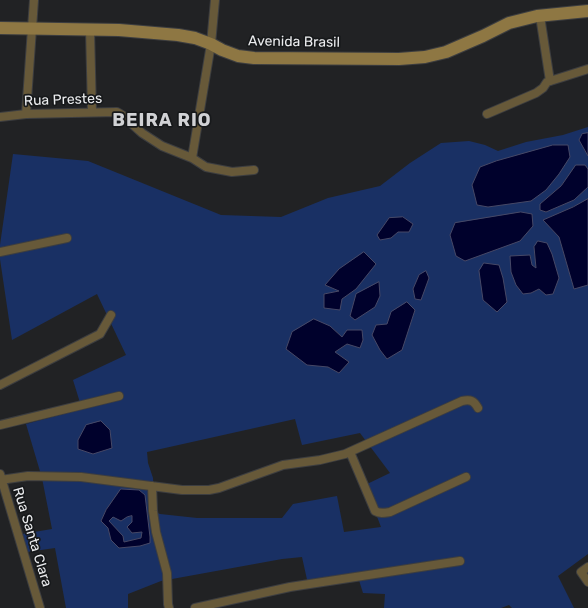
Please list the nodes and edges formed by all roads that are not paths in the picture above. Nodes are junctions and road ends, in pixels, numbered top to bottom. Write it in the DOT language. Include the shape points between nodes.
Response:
graph roads {
  1 [pos="34,0"];
  2 [pos="215,0"];
  3 [pos="588,11"];
  4 [pos="540,16"];
  5 [pos="0,28"];
  6 [pos="32,29"];
  7 [pos="90,30"];
  8 [pos="210,44"];
  9 [pos="588,69"];
  10 [pos="550,81"];
  11 [pos="92,112"];
  12 [pos="26,114"];
  13 [pos="487,114"];
  14 [pos="0,117"];
  15 [pos="192,158"];
  16 [pos="254,170"];
  17 [pos="67,238"];
  18 [pos="0,252"];
  19 [pos="111,315"];
  20 [pos="0,385"];
  21 [pos="119,396"];
  22 [pos="478,408"];
  23 [pos="0,425"];
  24 [pos="350,452"];
  25 [pos="466,477"];
  26 [pos="0,478"];
  27 [pos="152,486"];
  28 [pos="460,561"];
  29 [pos="585,570"];
  30 [pos="588,582"];
  31 [pos="40,608"];
  32 [pos="169,608"];
  33 [pos="195,608"];
  1 -- 6 [label="street"];
  2 -- 8 [label="street"];
  3 -- 4 [label="street, Avenida Brasil"];
  4 -- 8 [label="street, Avenida Brasil" via="509,23 446,52 425,57 254,58 238,56"];
  4 -- 10 [label="street"];
  5 -- 6 [label="street, Avenida Brasil"];
  6 -- 7 [label="street, Avenida Brasil"];
  6 -- 12 [label="street"];
  7 -- 8 [label="street, Avenida Brasil" via="178,34"];
  7 -- 11 [label="street"];
  8 -- 15 [label="street"];
  9 -- 10 [label="street"];
  10 -- 13 [label="street" via="536,94"];
  11 -- 12 [label="street, Rua Prestes"];
  11 -- 15 [label="street, Rua Prestes" via="122,114 142,133 162,146"];
  12 -- 14 [label="street, Rua Prestes"];
  15 -- 16 [label="street, Rua Prestes" via="206,167 232,172"];
  17 -- 18 [label="street"];
  19 -- 20 [label="street" via="100,334"];
  21 -- 23 [label="street"];
  22 -- 24 [label="street" via="474,402 462,401"];
  24 -- 25 [label="street" via="378,513 390,512"];
  24 -- 27 [label="street" via="320,460 283,465 209,490"];
  26 -- 27 [label="street" via="81,477"];
  26 -- 31 [label="street, Rua Santa Clara"];
  27 -- 32 [label="street" via="156,532 167,574"];
  28 -- 33 [label="street" via="290,587"];
  29 -- 30 [label="street"];
}
